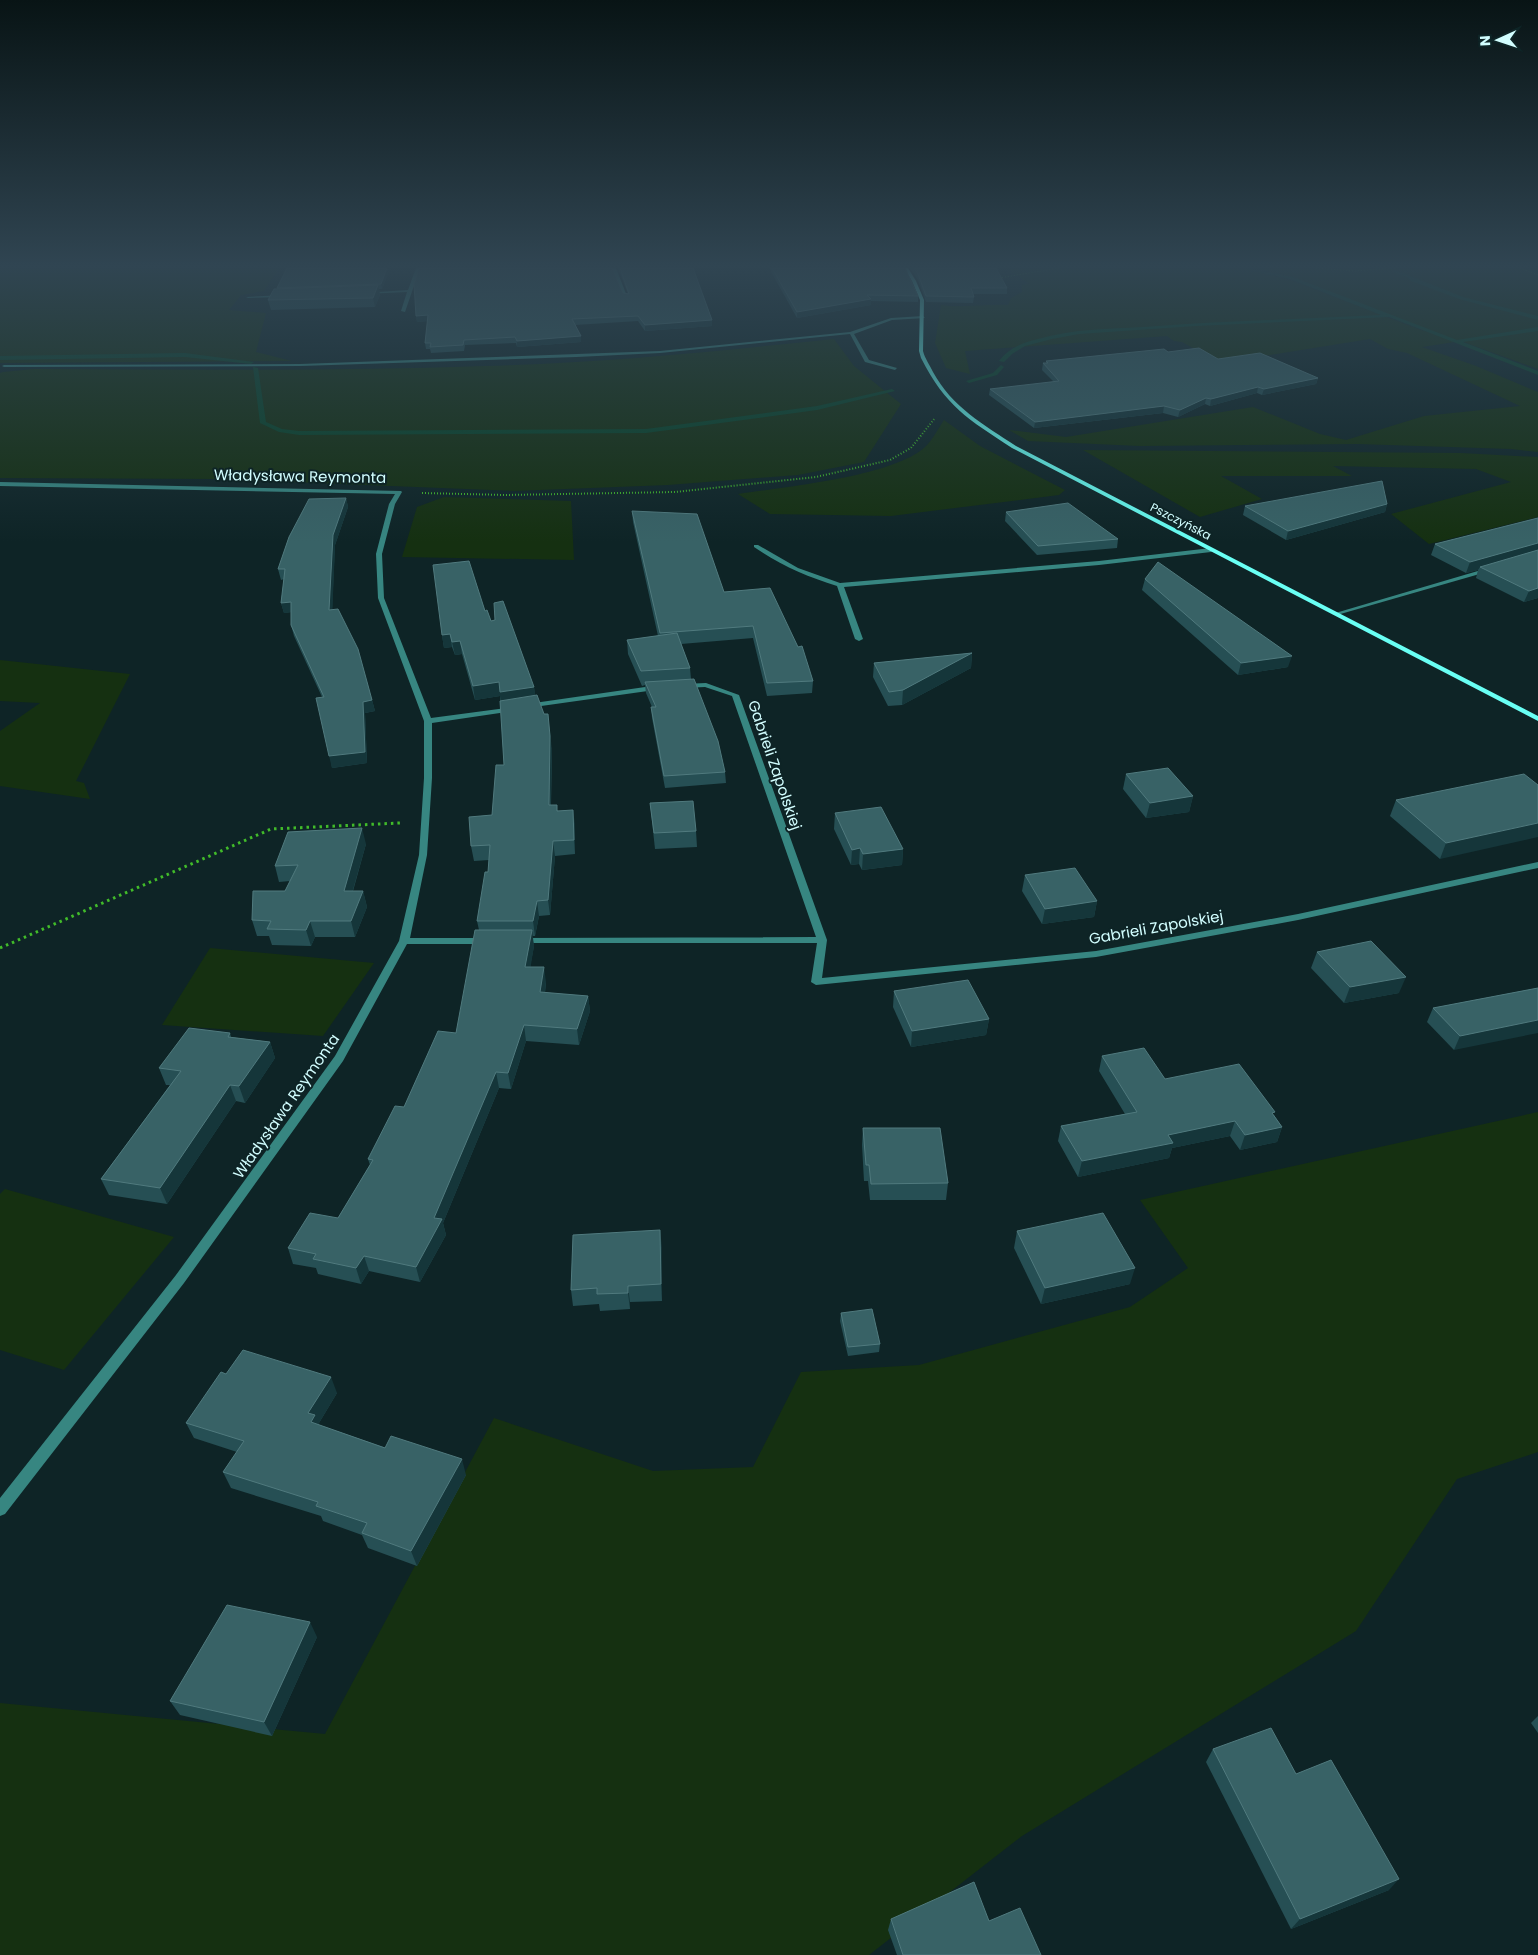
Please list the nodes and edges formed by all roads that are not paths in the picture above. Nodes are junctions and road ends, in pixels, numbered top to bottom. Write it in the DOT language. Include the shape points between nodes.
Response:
graph roads {
  1 [pos="495,359"];
  2 [pos="866,359"];
  3 [pos="924,359"];
  4 [pos="1,367"];
  5 [pos="895,369"];
  6 [pos="0,484"];
  7 [pos="756,546"];
  8 [pos="1211,550"];
  9 [pos="1492,569"];
  10 [pos="840,585"];
  11 [pos="1335,614"];
  12 [pos="859,639"];
  13 [pos="1538,719"];
  14 [pos="428,721"];
  15 [pos="1538,865"];
  16 [pos="822,940"];
  17 [pos="404,941"];
  18 [pos="493,941"];
  19 [pos="513,941"];
  20 [pos="0,1509"];
  1 -- 4 [label="street"];
  2 -- 5 [label="street"];
  3 -- 8 [label="street, Pszczyńska" via="939,389 956,409 1014,447"];
  6 -- 14 [label="street, Władysława Reymonta" via="399,492 392,504 379,554 381,598"];
  7 -- 10 [label="street" via="777,561"];
  8 -- 10 [label="street"];
  8 -- 11 [label="street, Pszczyńska"];
  9 -- 11 [label="street"];
  10 -- 12 [label="street"];
  11 -- 13 [label="street, Pszczyńska"];
  14 -- 16 [label="street, Gabrieli Zapolskiej" via="652,688 706,684 735,695"];
  14 -- 17 [label="street, Władysława Reymonta" via="424,855"];
  15 -- 16 [label="street, Gabrieli Zapolskiej" via="1298,917 1096,954 816,982"];
  16 -- 19 [label="street"];
  17 -- 18 [label="street"];
  17 -- 20 [label="street, Władysława Reymonta" via="339,1058 180,1278"];
}
